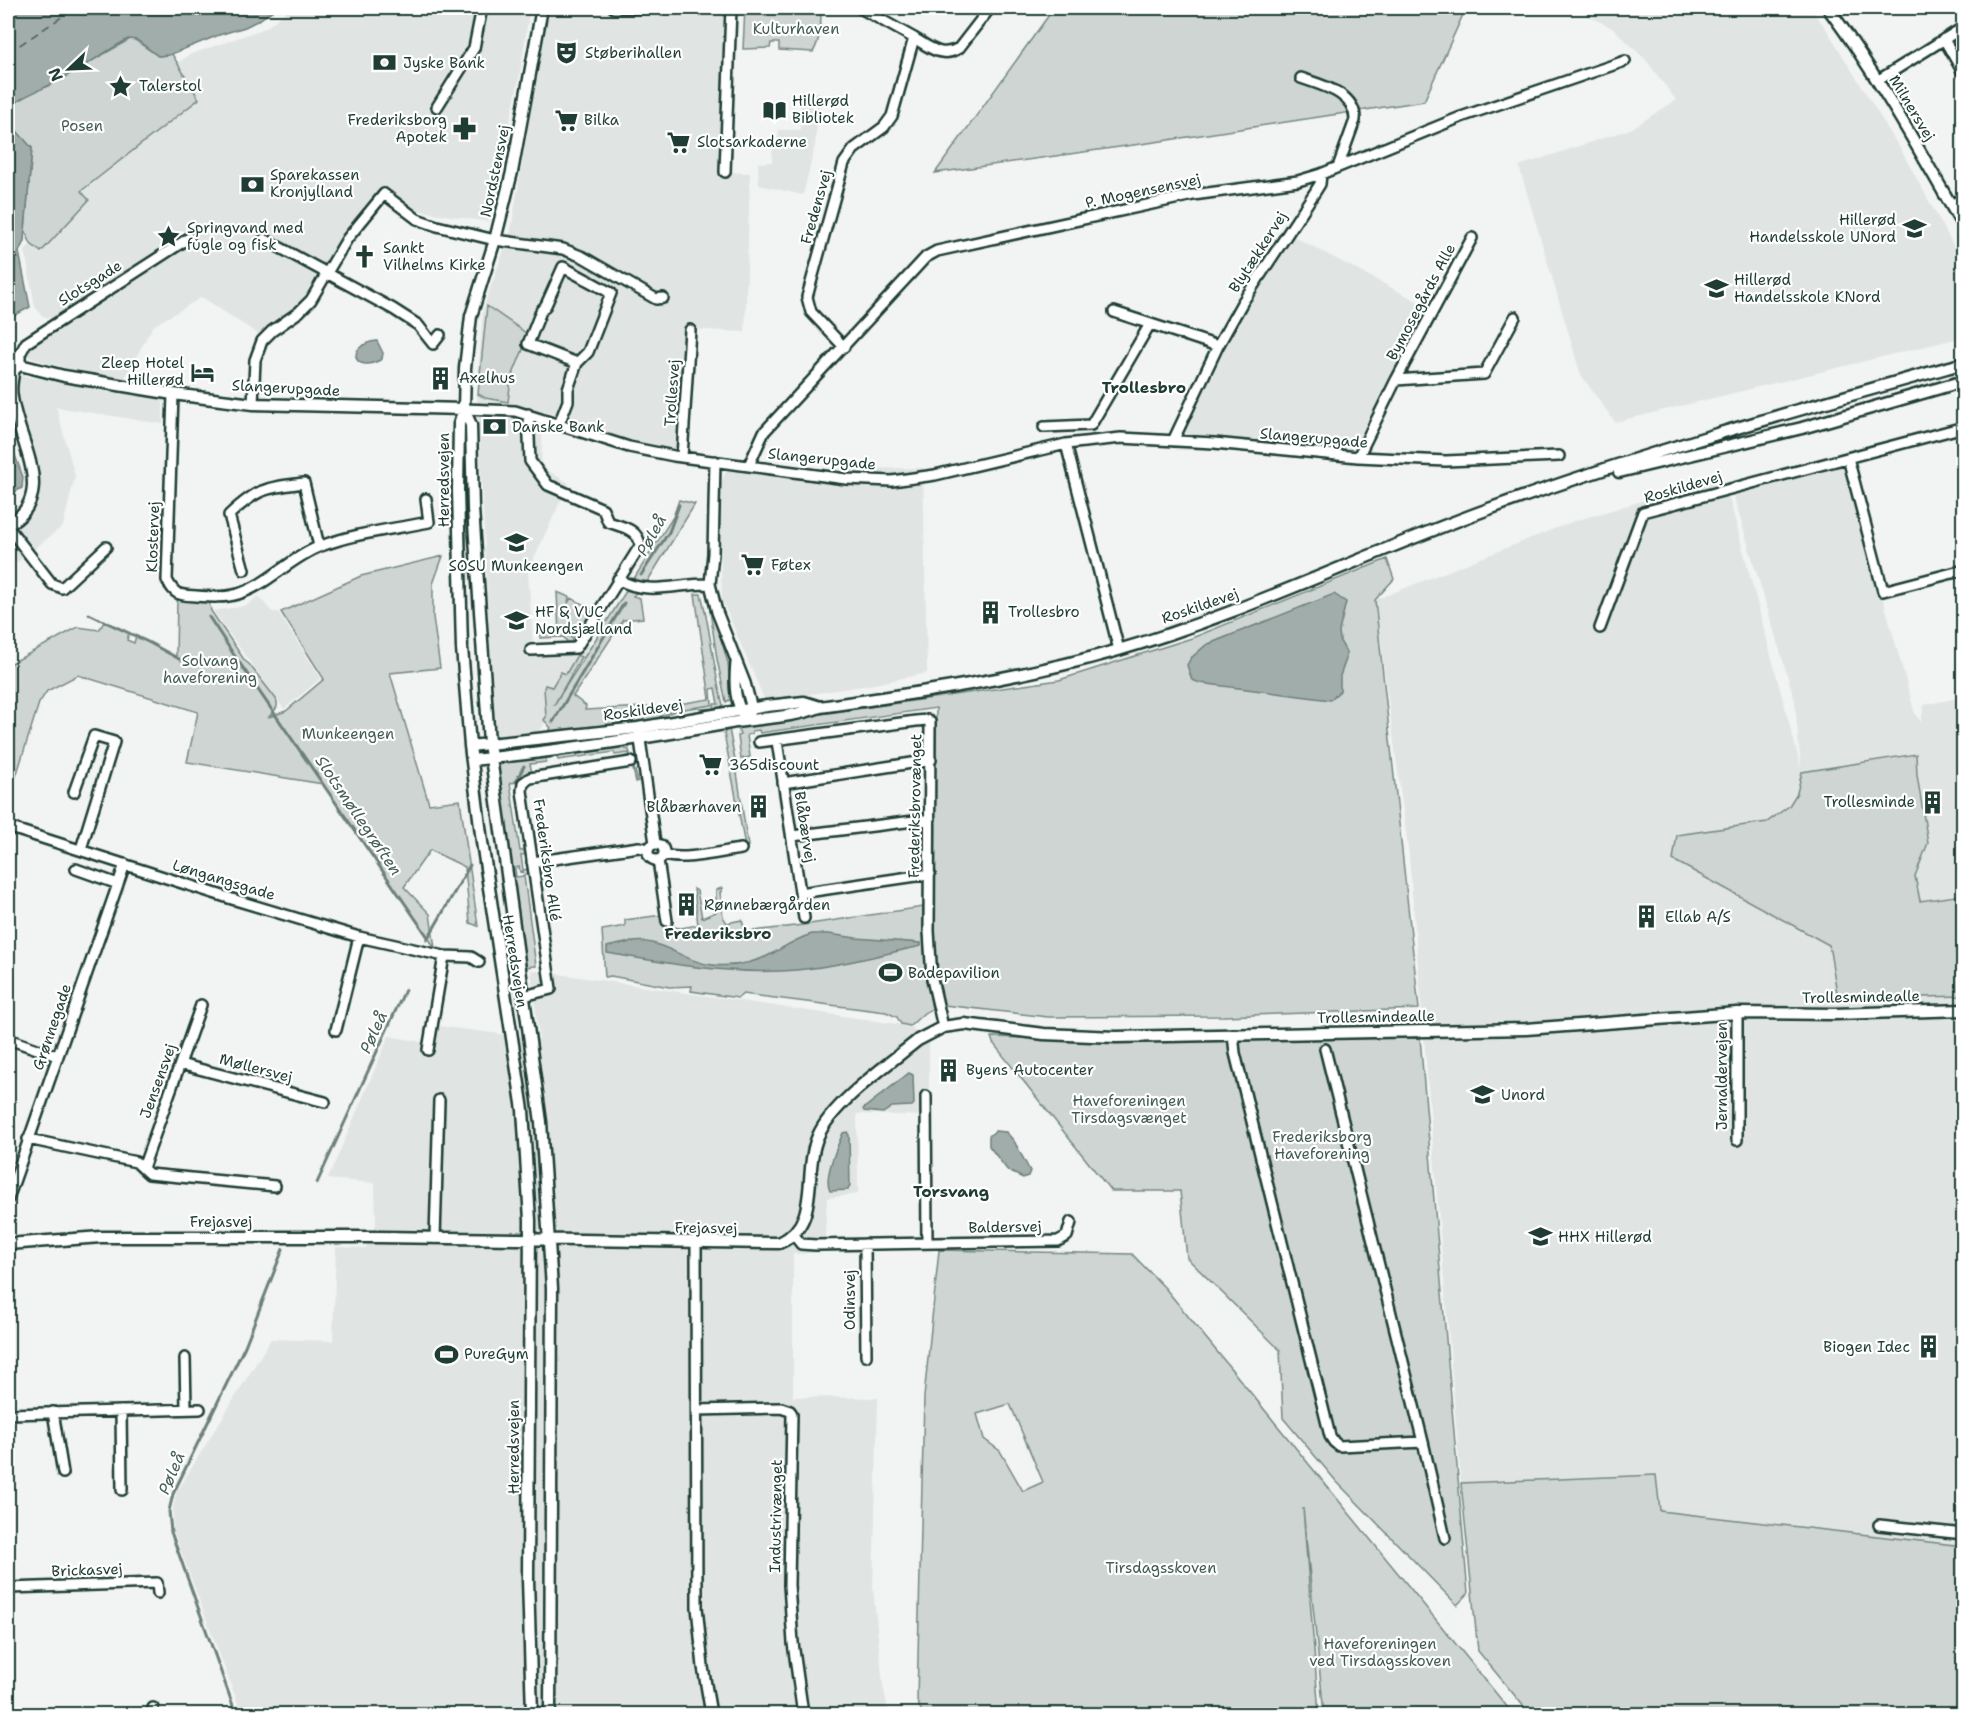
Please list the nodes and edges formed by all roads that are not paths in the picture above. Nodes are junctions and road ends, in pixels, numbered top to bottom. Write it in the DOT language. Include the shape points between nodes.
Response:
graph roads {
  1 [pos="482,8"];
  2 [pos="542,8"];
  3 [pos="614,8"];
  4 [pos="665,8"];
  5 [pos="731,8"];
  6 [pos="860,8"];
  7 [pos="990,8"];
  8 [pos="1828,8"];
  9 [pos="1964,27"];
  10 [pos="914,38"];
  11 [pos="1944,39"];
  12 [pos="1625,61"];
  13 [pos="1964,74"];
  14 [pos="1301,78"];
  15 [pos="1877,81"];
  16 [pos="437,107"];
  17 [pos="1338,167"];
  18 [pos="725,172"];
  19 [pos="1321,174"];
  20 [pos="1964,198"];
  21 [pos="1951,205"];
  22 [pos="1964,228"];
  23 [pos="189,238"];
  24 [pos="1472,238"];
  25 [pos="264,239"];
  26 [pos="495,240"];
  27 [pos="326,274"];
  28 [pos="663,298"];
  29 [pos="1114,312"];
  30 [pos="1515,317"];
  31 [pos="1150,324"];
  32 [pos="690,330"];
  33 [pos="440,335"];
  34 [pos="1218,346"];
  35 [pos="844,347"];
  36 [pos="577,363"];
  37 [pos="1964,363"];
  38 [pos="17,367"];
  39 [pos="1396,380"];
  40 [pos="1964,381"];
  41 [pos="173,394"];
  42 [pos="1827,401"];
  43 [pos="252,404"];
  44 [pos="464,409"];
  45 [pos="528,414"];
  46 [pos="1833,419"];
  47 [pos="559,424"];
  48 [pos="1044,427"];
  49 [pos="1964,429"];
  50 [pos="1173,441"];
  51 [pos="1066,444"];
  52 [pos="1559,456"];
  53 [pos="1358,457"];
  54 [pos="682,458"];
  55 [pos="1848,458"];
  56 [pos="716,461"];
  57 [pos="749,465"];
  58 [pos="1575,479"];
  59 [pos="426,499"];
  60 [pos="8,526"];
  61 [pos="319,546"];
  62 [pos="106,547"];
  63 [pos="244,570"];
  64 [pos="1964,570"];
  65 [pos="618,579"];
  66 [pos="710,584"];
  67 [pos="1600,628"];
  68 [pos="531,650"];
  69 [pos="1119,650"];
  70 [pos="736,663"];
  71 [pos="820,707"];
  72 [pos="752,709"];
  73 [pos="739,711"];
  74 [pos="747,720"];
  75 [pos="639,733"];
  76 [pos="777,741"];
  77 [pos="759,742"];
  78 [pos="489,743"];
  79 [pos="470,746"];
  80 [pos="490,758"];
  81 [pos="472,760"];
  82 [pos="931,760"];
  83 [pos="631,762"];
  84 [pos="783,783"];
  85 [pos="74,792"];
  86 [pos="930,819"];
  87 [pos="8,826"];
  88 [pos="792,836"];
  89 [pos="652,846"];
  90 [pos="81,849"];
  91 [pos="741,849"];
  92 [pos="661,857"];
  93 [pos="532,862"];
  94 [pos="125,864"];
  95 [pos="76,869"];
  96 [pos="930,874"];
  97 [pos="118,884"];
  98 [pos="800,893"];
  99 [pos="804,918"];
  100 [pos="667,921"];
  101 [pos="359,937"];
  102 [pos="444,956"];
  103 [pos="480,962"];
  104 [pos="524,996"];
  105 [pos="201,1005"];
  106 [pos="1964,1010"];
  107 [pos="1737,1013"];
  108 [pos="943,1027"];
  109 [pos="336,1030"];
  110 [pos="1233,1034"];
  111 [pos="14,1041"];
  112 [pos="1325,1049"];
  113 [pos="428,1050"];
  114 [pos="57,1056"];
  115 [pos="180,1064"];
  116 [pos="926,1096"];
  117 [pos="439,1100"];
  118 [pos="325,1102"];
  119 [pos="28,1139"];
  120 [pos="1737,1140"];
  121 [pos="8,1163"];
  122 [pos="17,1167"];
  123 [pos="143,1168"];
  124 [pos="275,1186"];
  125 [pos="8,1199"];
  126 [pos="1071,1222"];
  127 [pos="794,1235"];
  128 [pos="435,1238"];
  129 [pos="550,1239"];
  130 [pos="531,1240"];
  131 [pos="696,1242"];
  132 [pos="927,1243"];
  133 [pos="8,1244"];
  134 [pos="865,1244"];
  135 [pos="866,1356"];
  136 [pos="185,1358"];
  137 [pos="186,1409"];
  138 [pos="200,1409"];
  139 [pos="697,1410"];
  140 [pos="121,1411"];
  141 [pos="53,1412"];
  142 [pos="8,1413"];
  143 [pos="1423,1442"];
  144 [pos="63,1473"];
  145 [pos="122,1490"];
  146 [pos="1879,1525"];
  147 [pos="1964,1534"];
  148 [pos="1445,1538"];
  149 [pos="8,1588"];
  150 [pos="158,1593"];
  151 [pos="532,1714"];
  152 [pos="550,1714"];
  153 [pos="711,1714"];
  154 [pos="803,1714"];
  1 -- 16 [label="street" via="474,48"];
  2 -- 26 [label="street, Nordstensvej" via="512,172"];
  3 -- 4 [label="street"];
  5 -- 18 [label="street"];
  6 -- 10 [label="street"];
  7 -- 10 [label="street" via="953,52 938,52"];
  8 -- 15 [label="street, Milnersvej"];
  9 -- 11 [label="street"];
  10 -- 35 [label="street, Fredensvej" via="892,116 884,127 854,149 844,164 807,297 811,312"];
  11 -- 13 [label="street"];
  11 -- 15 [label="street"];
  12 -- 17 [label="street, P. Mogensensvej" via="1461,117"];
  14 -- 17 [label="street" via="1334,91 1352,105 1355,120"];
  15 -- 21 [label="street, Milnersvej"];
  17 -- 19 [label="street, P. Mogensensvej"];
  19 -- 34 [label="street, Blytækkervej" via="1320,184"];
  19 -- 35 [label="street, P. Mogensensvej" via="1298,181 1193,195 937,251 926,257"];
  20 -- 21 [label="street"];
  21 -- 22 [label="street, Milnersvej"];
  23 -- 38 [label="street, Slotsgade" via="26,343"];
  24 -- 39 [label="street, Bymosegårds Alle"];
  25 -- 27 [label="street"];
  26 -- 27 [label="street" via="417,219 384,194 347,239"];
  26 -- 28 [label="street" via="563,249 656,299"];
  26 -- 44 [label="street, Nordstensvej" via="471,316"];
  27 -- 33 [label="street" via="418,325 433,344"];
  27 -- 43 [label="street" via="311,300 262,341 255,360"];
  29 -- 31 [label="street"];
  30 -- 39 [label="street, Bymosegårds Alle" via="1484,374"];
  31 -- 34 [label="street"];
  31 -- 48 [label="street" via="1090,425"];
  32 -- 54 [label="street, Trollesvej"];
  34 -- 50 [label="street, Blytækkervej"];
  35 -- 57 [label="street, P. Mogensensvej" via="764,432"];
  36 -- 36 [label="street" via="588,352 611,293 563,267 528,344"];
  36 -- 47 [label="street"];
  37 -- 42 [label="street, Roskildevej"];
  38 -- 41 [label="street, Slangerupgade"];
  38 -- 60 [label="street, Slotsgade" via="11,395 34,484 31,501 23,514"];
  39 -- 53 [label="street, Bymosegårds Alle"];
  40 -- 46 [label="street, Roskildevej"];
  41 -- 43 [label="street, Slangerupgade"];
  41 -- 61 [label="street, Klostervej" via="166,580 171,589 178,595 237,595"];
  42 -- 46 [label="street"];
  42 -- 58 [label="street, Roskildevej"];
  43 -- 44 [label="street, Slangerupgade"];
  44 -- 45 [label="street, Slangerupgade"];
  44 -- 78 [label="street, Herredsvejen" via="471,425"];
  44 -- 79 [label="street, Herredsvejen" via="459,424 459,547"];
  45 -- 47 [label="street, Slangerupgade"];
  45 -- 65 [label="street" via="530,460 548,485 603,509 608,522 640,537 640,546"];
  46 -- 58 [label="street, Roskildevej" via="1640,468"];
  47 -- 54 [label="street, Slangerupgade" via="629,447"];
  49 -- 55 [label="street, Roskildevej"];
  50 -- 51 [label="street, Slangerupgade" via="1121,438"];
  50 -- 53 [label="street, Slangerupgade"];
  51 -- 57 [label="street, Slangerupgade" via="935,476 892,481 846,479"];
  51 -- 69 [label="street"];
  52 -- 53 [label="street, Slangerupgade" via="1446,461"];
  54 -- 56 [label="street, Slangerupgade"];
  55 -- 64 [label="street" via="1883,591"];
  55 -- 67 [label="street, Roskildevej" via="1643,512"];
  56 -- 57 [label="street, Slangerupgade"];
  56 -- 66 [label="street"];
  58 -- 69 [label="street, Roskildevej" via="1241,609"];
  59 -- 61 [label="street, Klostervej" via="429,522"];
  60 -- 62 [label="street" via="52,584 62,588"];
  61 -- 63 [label="street" via="304,483 268,488 249,496 229,515"];
  65 -- 66 [label="street" via="629,586 647,589"];
  65 -- 68 [label="street" via="576,648"];
  66 -- 70 [label="street"];
  69 -- 71 [label="street, Roskildevej" via="1000,680"];
  70 -- 72 [label="street"];
  70 -- 73 [label="street"];
  71 -- 72 [label="street, Roskildevej" via="804,702"];
  71 -- 74 [label="street, Roskildevej"];
  72 -- 73 [label="street, Roskildevej"];
  72 -- 74 [label="street"];
  73 -- 74 [label="street"];
  73 -- 75 [label="street, Roskildevej"];
  74 -- 75 [label="street, Roskildevej"];
  75 -- 78 [label="street, Roskildevej"];
  75 -- 80 [label="street, Roskildevej"];
  75 -- 89 [label="street"];
  76 -- 77 [label="street, Frederiksbrovænget"];
  76 -- 82 [label="street, Frederiksbrovænget" via="927,720 931,724"];
  76 -- 84 [label="street, Blåbærvej"];
  78 -- 79 [label="street, Roskildevej"];
  78 -- 80 [label="street, Herredsvejen"];
  79 -- 81 [label="street, Herredsvejen"];
  80 -- 81 [label="street, Roskildevej"];
  80 -- 104 [label="street, Herredsvejen"];
  81 -- 130 [label="street, Herredsvejen" via="523,1110"];
  82 -- 84 [label="street"];
  82 -- 86 [label="street, Frederiksbrovænget"];
  83 -- 93 [label="street, Frederiksbro Allé" via="525,780 522,791"];
  84 -- 88 [label="street, Blåbærvej"];
  85 -- 90 [label="street" via="94,736 114,742"];
  86 -- 88 [label="street"];
  86 -- 96 [label="street, Frederiksbrovænget"];
  87 -- 90 [label="street, Løngangsgade"];
  88 -- 98 [label="street, Blåbærvej"];
  89 -- 92 [label="street" via="663,847"];
  89 -- 92 [label="street" via="650,858"];
  89 -- 93 [label="street"];
  90 -- 94 [label="street, Løngangsgade"];
  91 -- 92 [label="street"];
  92 -- 100 [label="street"];
  93 -- 104 [label="street, Frederiksbro Allé" via="551,989"];
  94 -- 97 [label="street, Grønnegade"];
  94 -- 101 [label="street, Løngangsgade"];
  95 -- 97 [label="street"];
  96 -- 98 [label="street"];
  96 -- 108 [label="street, Frederiksbrovænget" via="932,979"];
  97 -- 114 [label="street, Grønnegade"];
  98 -- 99 [label="street, Blåbærvej"];
  101 -- 102 [label="street, Løngangsgade"];
  101 -- 109 [label="street"];
  102 -- 103 [label="street, Løngangsgade" via="471,957"];
  102 -- 113 [label="street"];
  104 -- 129 [label="street, Herredsvejen" via="541,1122"];
  105 -- 115 [label="street, Jensensvej"];
  106 -- 107 [label="street, Trollesmindealle"];
  107 -- 110 [label="street, Trollesmindealle" via="1526,1029"];
  107 -- 120 [label="street, Jernaldervejen"];
  108 -- 110 [label="street, Trollesmindealle" via="985,1025 1044,1034 1116,1036"];
  108 -- 127 [label="street, Trollesmindealle" via="918,1040 842,1104 825,1125 813,1150 804,1221"];
  110 -- 143 [label="street" via="1330,1436 1339,1446"];
  111 -- 114 [label="street"];
  112 -- 143 [label="street"];
  114 -- 119 [label="street, Grønnegade"];
  115 -- 118 [label="street, Møllersvej"];
  115 -- 123 [label="street, Jensensvej"];
  116 -- 132 [label="street"];
  117 -- 128 [label="street"];
  119 -- 122 [label="street, Grønnegade"];
  119 -- 123 [label="street" via="136,1162"];
  121 -- 122 [label="street"];
  122 -- 125 [label="street, Grønnegade"];
  123 -- 124 [label="street" via="149,1173"];
  126 -- 132 [label="street, Baldersvej" via="1067,1236 1058,1241"];
  127 -- 131 [label="street, Frejasvej" via="773,1244"];
  127 -- 134 [label="street" via="804,1245"];
  128 -- 130 [label="street, Frejasvej"];
  128 -- 133 [label="street, Frejasvej" via="101,1237"];
  129 -- 130 [label="street, Frejasvej"];
  129 -- 131 [label="street, Frejasvej"];
  129 -- 152 [label="street, Herredsvejen"];
  130 -- 151 [label="street, Herredsvejen" via="528,1579"];
  131 -- 139 [label="street"];
  132 -- 134 [label="street"];
  134 -- 135 [label="street, Odinsvej"];
  136 -- 137 [label="street"];
  137 -- 138 [label="street"];
  137 -- 140 [label="street"];
  139 -- 153 [label="street" via="697,1607"];
  139 -- 154 [label="street, Industrivænget" via="781,1408 792,1414 789,1585"];
  140 -- 141 [label="street"];
  140 -- 145 [label="street"];
  141 -- 142 [label="street"];
  141 -- 144 [label="street"];
  143 -- 148 [label="street"];
  146 -- 147 [label="street"];
  149 -- 150 [label="street, Brickasvej" via="157,1583"];
}
